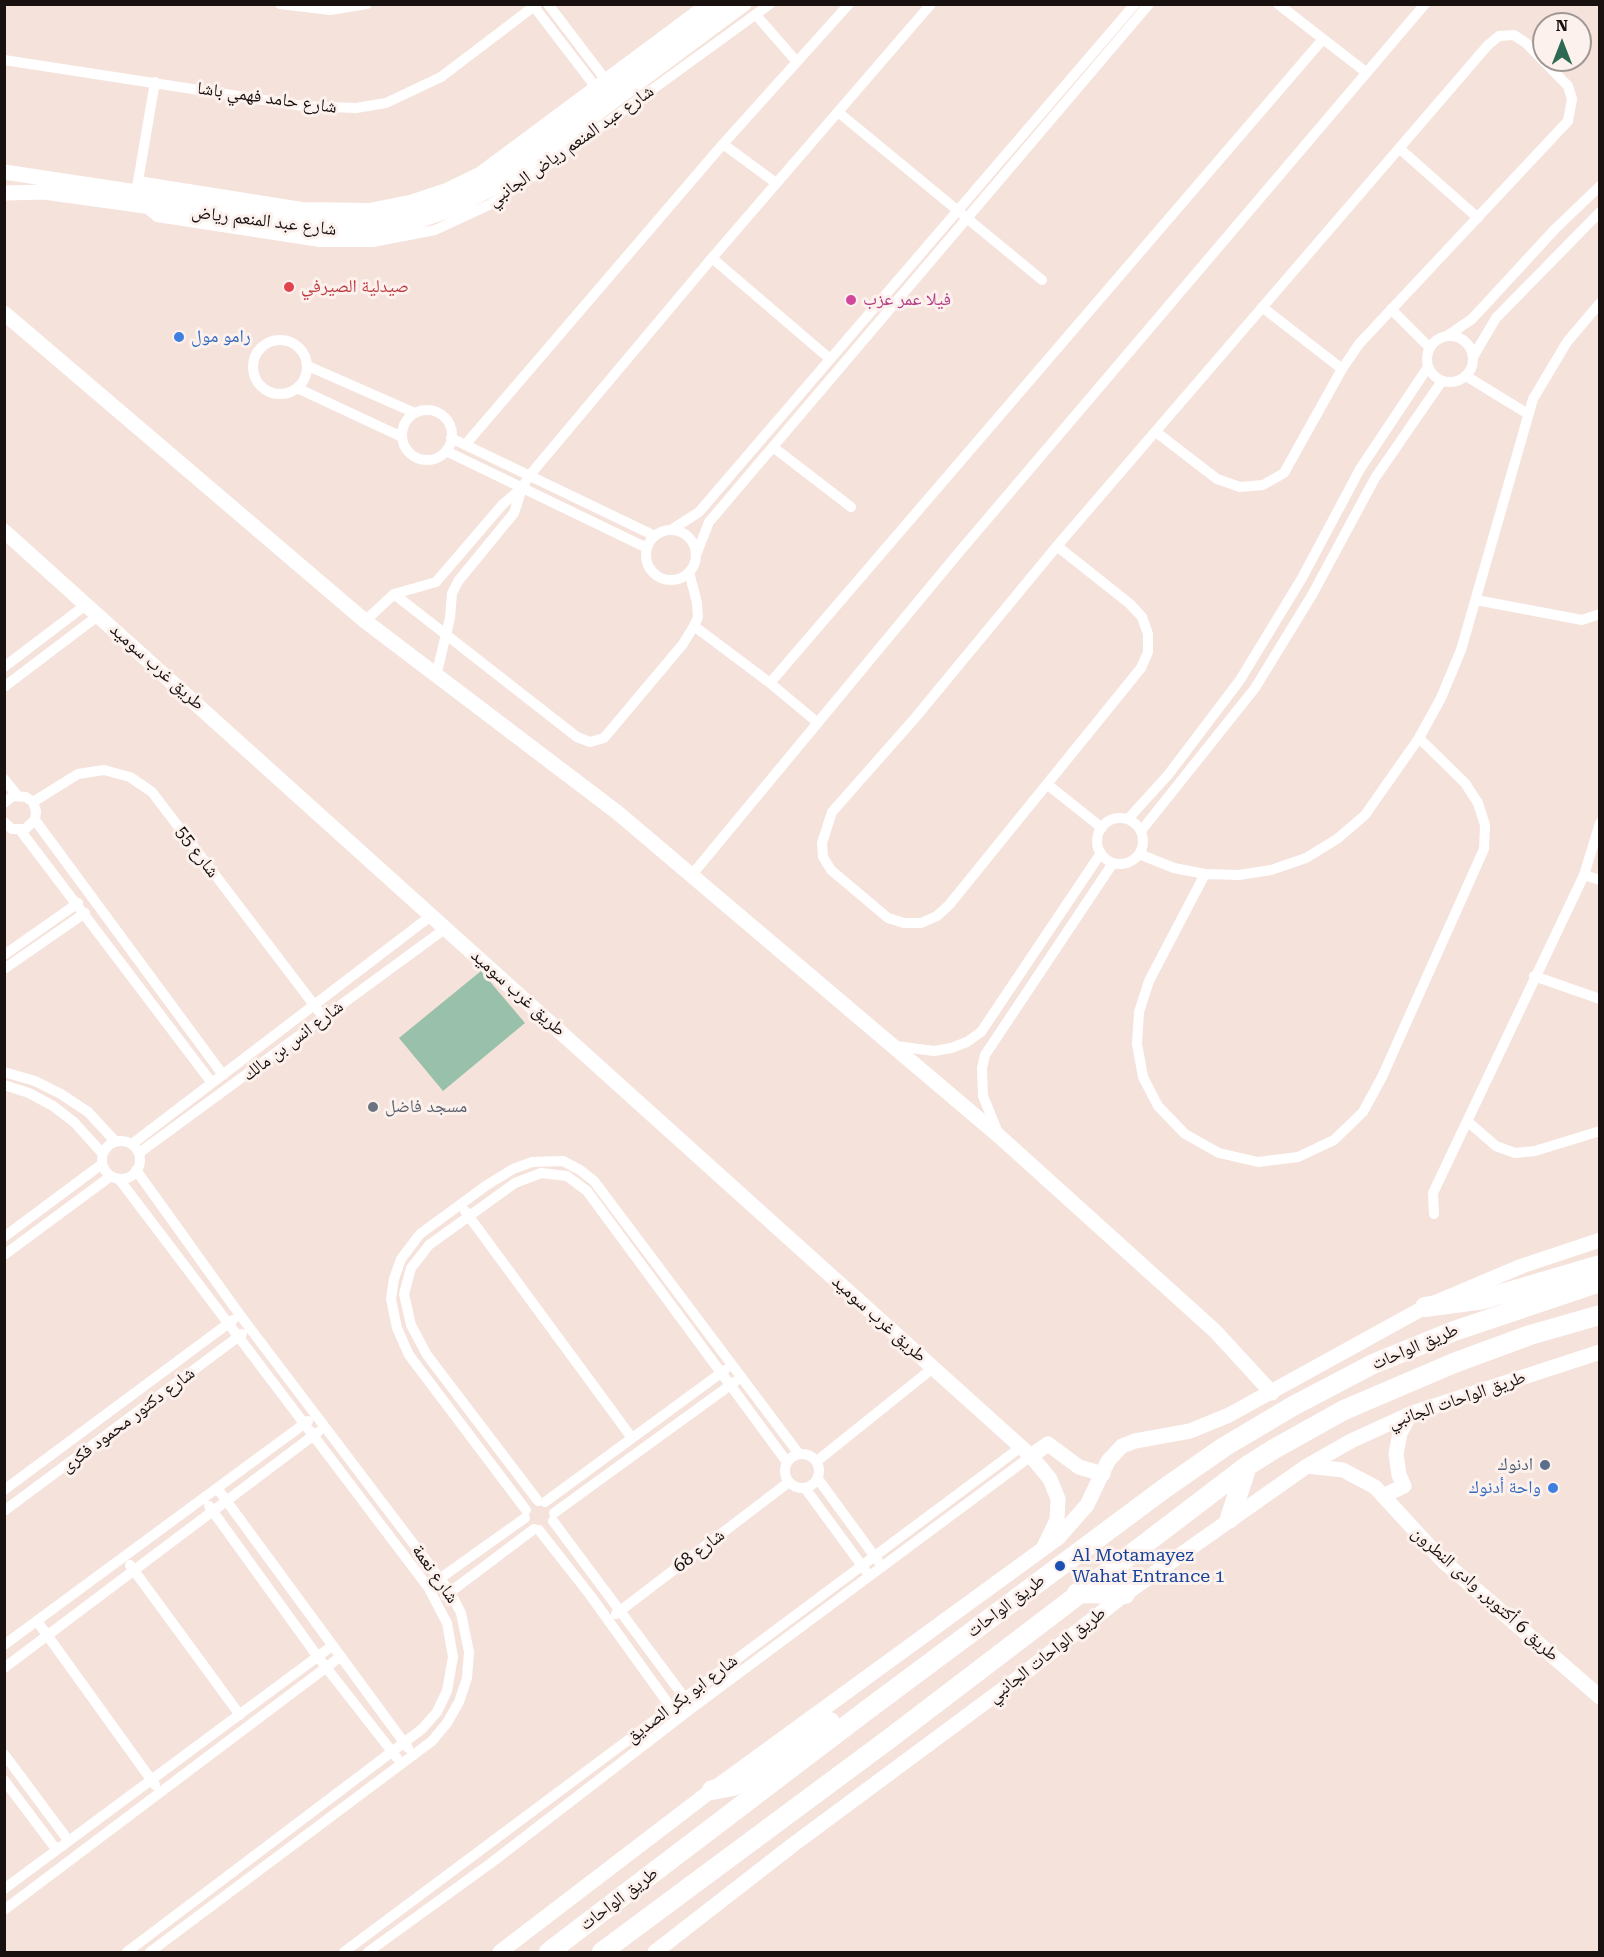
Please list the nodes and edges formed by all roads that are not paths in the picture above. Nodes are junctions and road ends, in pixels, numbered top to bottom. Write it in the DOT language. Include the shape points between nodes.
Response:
graph roads {
  1 [pos="280,4"];
  2 [pos="367,4"];
  3 [pos="548,4"];
  4 [pos="705,4"];
  5 [pos="723,4"];
  6 [pos="770,4"];
  7 [pos="849,4"];
  8 [pos="931,4"];
  9 [pos="1136,4"];
  10 [pos="1149,4"];
  11 [pos="1278,4"];
  12 [pos="1425,4"];
  13 [pos="535,5"];
  14 [pos="750,10"];
  15 [pos="1323,39"];
  16 [pos="4,60"];
  17 [pos="797,62"];
  18 [pos="1367,73"];
  19 [pos="155,82"];
  20 [pos="611,97"];
  21 [pos="838,112"];
  22 [pos="1046,117"];
  23 [pos="723,144"];
  24 [pos="1399,147"];
  25 [pos="4,172"];
  26 [pos="776,183"];
  27 [pos="1599,186"];
  28 [pos="4,193"];
  29 [pos="138,196"];
  30 [pos="959,210"];
  31 [pos="1599,212"];
  32 [pos="968,217"];
  33 [pos="1478,218"];
  34 [pos="712,258"];
  35 [pos="1042,280"];
  36 [pos="1599,303"];
  37 [pos="1262,307"];
  38 [pos="1390,309"];
  39 [pos="4,313"];
  40 [pos="1447,336"];
  41 [pos="1430,348"];
  42 [pos="1473,357"];
  43 [pos="830,359"];
  44 [pos="308,366"];
  45 [pos="1428,367"];
  46 [pos="1342,369"];
  47 [pos="1466,376"];
  48 [pos="1442,381"];
  49 [pos="297,388"];
  50 [pos="415,413"];
  51 [pos="1528,414"];
  52 [pos="1156,432"];
  53 [pos="402,437"];
  54 [pos="451,438"];
  55 [pos="465,445"];
  56 [pos="773,447"];
  57 [pos="446,451"];
  58 [pos="529,476"];
  59 [pos="522,488"];
  60 [pos="850,507"];
  61 [pos="671,530"];
  62 [pos="4,531"];
  63 [pos="655,536"];
  64 [pos="1057,546"];
  65 [pos="647,548"];
  66 [pos="696,555"];
  67 [pos="689,572"];
  68 [pos="436,582"];
  69 [pos="452,593"];
  70 [pos="394,594"];
  71 [pos="1476,600"];
  72 [pos="93,610"];
  73 [pos="1599,614"];
  74 [pos="365,621"];
  75 [pos="694,626"];
  76 [pos="446,634"];
  77 [pos="4,667"];
  78 [pos="436,676"];
  79 [pos="770,683"];
  80 [pos="4,687"];
  81 [pos="818,723"];
  82 [pos="1419,738"];
  83 [pos="4,778"];
  84 [pos="1048,785"];
  85 [pos="17,795"];
  86 [pos="33,802"];
  87 [pos="4,803"];
  88 [pos="1128,819"];
  89 [pos="35,820"];
  90 [pos="5,823"];
  91 [pos="1599,823"];
  92 [pos="1101,828"];
  93 [pos="20,830"];
  94 [pos="1141,831"];
  95 [pos="1101,853"];
  96 [pos="1139,854"];
  97 [pos="1113,862"];
  98 [pos="1206,874"];
  99 [pos="1584,875"];
  100 [pos="690,877"];
  101 [pos="1599,879"];
  102 [pos="93,902"];
  103 [pos="82,908"];
  104 [pos="432,915"];
  105 [pos="446,928"];
  106 [pos="4,955"];
  107 [pos="4,969"];
  108 [pos="1534,976"];
  109 [pos="1599,999"];
  110 [pos="315,1006"];
  111 [pos="324,1018"];
  112 [pos="890,1045"];
  113 [pos="4,1072"];
  114 [pos="217,1079"];
  115 [pos="4,1085"];
  116 [pos="225,1090"];
  117 [pos="1467,1121"];
  118 [pos="1599,1131"];
  119 [pos="999,1136"];
  120 [pos="115,1141"];
  121 [pos="132,1144"];
  122 [pos="139,1153"];
  123 [pos="102,1159"];
  124 [pos="136,1170"];
  125 [pos="509,1172"];
  126 [pos="115,1177"];
  127 [pos="515,1184"];
  128 [pos="460,1204"];
  129 [pos="612,1205"];
  130 [pos="602,1212"];
  131 [pos="1434,1214"];
  132 [pos="469,1216"];
  133 [pos="4,1237"];
  134 [pos="1599,1240"];
  135 [pos="4,1255"];
  136 [pos="1599,1265"];
  137 [pos="1599,1282"];
  138 [pos="1425,1308"];
  139 [pos="240,1315"];
  140 [pos="1599,1315"];
  141 [pos="229,1323"];
  142 [pos="250,1328"];
  143 [pos="239,1337"];
  144 [pos="1599,1352"];
  145 [pos="732,1365"];
  146 [pos="933,1368"];
  147 [pos="721,1373"];
  148 [pos="741,1377"];
  149 [pos="730,1386"];
  150 [pos="1272,1393"];
  151 [pos="1410,1414"];
  152 [pos="315,1415"];
  153 [pos="304,1424"];
  154 [pos="324,1427"];
  155 [pos="313,1435"];
  156 [pos="632,1438"];
  157 [pos="1026,1451"];
  158 [pos="799,1454"];
  159 [pos="817,1461"];
  160 [pos="787,1462"];
  161 [pos="1247,1466"];
  162 [pos="1307,1466"];
  163 [pos="1103,1474"];
  164 [pos="818,1479"];
  165 [pos="789,1482"];
  166 [pos="217,1488"];
  167 [pos="805,1488"];
  168 [pos="4,1490"];
  169 [pos="1383,1496"];
  170 [pos="203,1498"];
  171 [pos="226,1501"];
  172 [pos="541,1502"];
  173 [pos="4,1511"];
  174 [pos="213,1511"];
  175 [pos="526,1514"];
  176 [pos="554,1517"];
  177 [pos="1230,1518"];
  178 [pos="536,1529"];
  179 [pos="1043,1549"];
  180 [pos="874,1555"];
  181 [pos="124,1557"];
  182 [pos="861,1564"];
  183 [pos="882,1566"];
  184 [pos="134,1570"];
  185 [pos="869,1575"];
  186 [pos="440,1579"];
  187 [pos="428,1587"];
  188 [pos="450,1592"];
  189 [pos="1077,1593"];
  190 [pos="1125,1594"];
  191 [pos="438,1602"];
  192 [pos="621,1610"];
  193 [pos="609,1620"];
  194 [pos="37,1621"];
  195 [pos="48,1635"];
  196 [pos="4,1645"];
  197 [pos="332,1647"];
  198 [pos="318,1657"];
  199 [pos="340,1657"];
  200 [pos="326,1667"];
  201 [pos="4,1668"];
  202 [pos="684,1697"];
  203 [pos="1599,1697"];
  204 [pos="671,1707"];
  205 [pos="693,1708"];
  206 [pos="867,1710"];
  207 [pos="240,1715"];
  208 [pos="679,1719"];
  209 [pos="404,1744"];
  210 [pos="393,1753"];
  211 [pos="4,1754"];
  212 [pos="413,1755"];
  213 [pos="402,1764"];
  214 [pos="4,1780"];
  215 [pos="151,1780"];
  216 [pos="712,1790"];
  217 [pos="161,1793"];
  218 [pos="68,1840"];
  219 [pos="56,1850"];
  220 [pos="4,1889"];
  221 [pos="4,1910"];
  222 [pos="132,1951"];
  223 [pos="150,1953"];
  224 [pos="344,1953"];
  225 [pos="368,1953"];
  226 [pos="500,1953"];
  227 [pos="549,1953"];
  228 [pos="602,1953"];
  229 [pos="655,1953"];
  1 -- 2 [label="street" via="330,10"];
  3 -- 20 [label="street"];
  4 -- 20 [label="street, شارع عبد المنعم رياض الجانبي"];
  5 -- 20 [label="street, شارع عبد المنعم رياض"];
  6 -- 14 [label="street"];
  7 -- 17 [label="street"];
  8 -- 21 [label="street"];
  9 -- 22 [label="street"];
  10 -- 22 [label="street"];
  11 -- 15 [label="street"];
  12 -- 18 [label="street"];
  13 -- 19 [label="street, شارع حامد فهمي باشا" via="441,78 386,103 321,108"];
  13 -- 20 [label="street"];
  14 -- 17 [label="street"];
  14 -- 20 [label="street, شارع عبد المنعم رياض"];
  15 -- 18 [label="street"];
  15 -- 79 [label="street"];
  16 -- 19 [label="street, شارع حامد فهمي باشا"];
  17 -- 23 [label="street"];
  18 -- 81 [label="street"];
  19 -- 29 [label="street"];
  20 -- 29 [label="street, شارع عبد المنعم رياض" via="486,180 412,211 373,218 333,219 296,211"];
  20 -- 29 [label="street, شارع عبد المنعم رياض" via="498,185 456,208 415,222 369,230 318,230 197,218"];
  21 -- 26 [label="street"];
  21 -- 30 [label="street"];
  22 -- 30 [label="street"];
  22 -- 32 [label="street"];
  23 -- 26 [label="street"];
  23 -- 55 [label="street"];
  24 -- 33 [label="street"];
  24 -- 33 [label="street" via="1488,45 1506,35 1526,43 1568,86 1572,111 1568,121"];
  24 -- 37 [label="street"];
  25 -- 29 [label="street, شارع عبد المنعم رياض"];
  26 -- 34 [label="street"];
  27 -- 40 [label="street" via="1472,320"];
  28 -- 29 [label="street, شارع عبد المنعم رياض"];
  30 -- 32 [label="street"];
  30 -- 43 [label="street"];
  31 -- 42 [label="street" via="1496,318"];
  32 -- 35 [label="street"];
  32 -- 56 [label="street"];
  33 -- 38 [label="street"];
  34 -- 43 [label="street"];
  34 -- 58 [label="street"];
  36 -- 51 [label="street" via="1545,375"];
  37 -- 46 [label="street"];
  37 -- 52 [label="street"];
  38 -- 41 [label="street"];
  38 -- 46 [label="street"];
  39 -- 74 [label="street"];
  40 -- 41 [label="street"];
  40 -- 42 [label="street" via="1467,344"];
  41 -- 45 [label="street"];
  42 -- 47 [label="street"];
  43 -- 61 [label="street" via="699,512"];
  44 -- 49 [label="street" via="307,375"];
  44 -- 49 [label="street" via="302,350 288,341 271,341 257,352 252,368 258,384 273,394 290,393"];
  44 -- 50 [label="street"];
  45 -- 48 [label="street"];
  45 -- 88 [label="street" via="1360,470 1302,578 1240,680"];
  46 -- 52 [label="street" via="1284,473 1263,485 1240,487 1217,479"];
  47 -- 48 [label="street" via="1454,382"];
  47 -- 51 [label="street"];
  48 -- 94 [label="street" via="1375,478 1312,595 1255,688"];
  49 -- 53 [label="street"];
  50 -- 53 [label="street" via="405,423"];
  50 -- 54 [label="street" via="430,411 444,417"];
  51 -- 71 [label="street"];
  52 -- 64 [label="street"];
  53 -- 57 [label="street" via="408,452 423,460"];
  54 -- 55 [label="street"];
  54 -- 57 [label="street"];
  55 -- 58 [label="street"];
  56 -- 60 [label="street"];
  56 -- 66 [label="street" via="709,522"];
  57 -- 59 [label="street"];
  58 -- 59 [label="street"];
  58 -- 63 [label="street"];
  59 -- 65 [label="street"];
  59 -- 68 [label="street"];
  59 -- 69 [label="street" via="514,513"];
  61 -- 63 [label="street"];
  61 -- 66 [label="street" via="688,538"];
  62 -- 72 [label="street, طريق غرب سوميد"];
  63 -- 65 [label="street"];
  64 -- 84 [label="street" via="1130,603 1142,617 1148,634 1148,652 1131,684"];
  64 -- 84 [label="street" via="832,812 822,843 823,857 831,870 888,918 904,923 921,922 937,916 949,905"];
  65 -- 67 [label="street" via="649,567 658,577 678,579"];
  66 -- 67 [label="street"];
  67 -- 75 [label="street" via="697,603"];
  68 -- 69 [label="street"];
  68 -- 70 [label="street"];
  69 -- 76 [label="street"];
  70 -- 74 [label="street"];
  70 -- 76 [label="street"];
  71 -- 73 [label="street" via="1582,620"];
  71 -- 82 [label="street" via="1461,650"];
  72 -- 77 [label="street"];
  72 -- 80 [label="street"];
  72 -- 104 [label="street, طريق غرب سوميد"];
  74 -- 78 [label="street"];
  75 -- 76 [label="street" via="604,738 590,742 577,737"];
  75 -- 79 [label="street"];
  76 -- 78 [label="street"];
  78 -- 100 [label="street" via="596,796"];
  79 -- 81 [label="street"];
  81 -- 100 [label="street"];
  82 -- 98 [label="street" via="1365,815 1337,839 1305,858 1271,870 1239,875"];
  82 -- 98 [label="street" via="1465,783 1478,803 1485,825 1484,849 1383,1077 1363,1112 1334,1140 1298,1157 1258,1162 1219,1153 1185,1134 1158,1106 1143,1077 1137,1044 1139,1012 1149,981"];
  83 -- 85 [label="street"];
  84 -- 92 [label="street"];
  85 -- 86 [label="street"];
  85 -- 87 [label="street"];
  86 -- 89 [label="street"];
  86 -- 110 [label="street, شارع 55" via="78,774 104,770 130,777 152,792"];
  88 -- 92 [label="street" via="1113,819"];
  88 -- 94 [label="street"];
  89 -- 93 [label="street"];
  89 -- 102 [label="street"];
  90 -- 93 [label="street"];
  91 -- 99 [label="street"];
  92 -- 95 [label="street"];
  93 -- 103 [label="street"];
  94 -- 96 [label="street" via="1143,843"];
  95 -- 97 [label="street"];
  95 -- 112 [label="street" via="981,1032 967,1042 934,1051"];
  96 -- 97 [label="street" via="1130,862"];
  96 -- 98 [label="street" via="1174,868"];
  97 -- 119 [label="street" via="985,1055 983,1096"];
  99 -- 101 [label="street"];
  99 -- 108 [label="street"];
  100 -- 112 [label="street"];
  102 -- 103 [label="street"];
  102 -- 114 [label="street"];
  103 -- 106 [label="street"];
  103 -- 107 [label="street"];
  103 -- 114 [label="street"];
  104 -- 105 [label="street, طريق غرب سوميد"];
  104 -- 110 [label="street, شارع انس بن مالك"];
  105 -- 111 [label="street, شارع انس بن مالك"];
  105 -- 146 [label="street, طريق غرب سوميد"];
  108 -- 109 [label="street"];
  108 -- 117 [label="street"];
  110 -- 111 [label="street, شارع 55"];
  110 -- 114 [label="street, شارع انس بن مالك"];
  111 -- 116 [label="street, شارع انس بن مالك"];
  112 -- 119 [label="street"];
  113 -- 120 [label="street" via="62,1094 88,1113"];
  114 -- 116 [label="street"];
  114 -- 121 [label="street, شارع انس بن مالك"];
  115 -- 123 [label="street" via="53,1106 74,1122"];
  116 -- 122 [label="street, شارع انس بن مالك"];
  117 -- 118 [label="street" via="1496,1146 1515,1153 1535,1151"];
  117 -- 131 [label="street" via="1433,1193"];
  119 -- 150 [label="street" via="1215,1331"];
  120 -- 121 [label="street"];
  120 -- 123 [label="street" via="108,1145"];
  121 -- 122 [label="street"];
  122 -- 124 [label="street"];
  123 -- 126 [label="street"];
  123 -- 133 [label="street"];
  124 -- 126 [label="street" via="127,1178"];
  124 -- 139 [label="street, شارع نعمة"];
  125 -- 127 [label="street"];
  125 -- 128 [label="street"];
  125 -- 129 [label="street" via="532,1162 563,1161 588,1176"];
  126 -- 135 [label="street"];
  126 -- 141 [label="street, شارع نعمة"];
  127 -- 130 [label="street" via="541,1173 567,1176 587,1191"];
  127 -- 132 [label="street"];
  128 -- 132 [label="street"];
  128 -- 175 [label="street" via="420,1234 401,1259 392,1289 394,1319 414,1363"];
  129 -- 130 [label="street"];
  129 -- 145 [label="street"];
  130 -- 147 [label="street"];
  132 -- 156 [label="street"];
  132 -- 172 [label="street" via="416,1259 408,1276 404,1303 427,1355"];
  134 -- 138 [label="street" via="1522,1266"];
  136 -- 138 [label="highway" via="1503,1294"];
  137 -- 206 [label="highway, طريق الواحات" via="1428,1340 1293,1406 1165,1488"];
  138 -- 150 [label="street"];
  139 -- 141 [label="street, شارع دكتور محمود فكرى"];
  139 -- 142 [label="street, شارع نعمة"];
  140 -- 161 [label="highway, طريق الواحات" via="1502,1345 1433,1372 1309,1427"];
  141 -- 143 [label="street, شارع نعمة"];
  141 -- 168 [label="street, شارع دكتور محمود فكرى"];
  142 -- 143 [label="street, شارع دكتور محمود فكرى"];
  142 -- 152 [label="street, شارع نعمة"];
  143 -- 153 [label="street, شارع نعمة"];
  143 -- 173 [label="street, شارع دكتور محمود فكرى"];
  144 -- 151 [label="street, طريق الواحات الجانبي"];
  145 -- 147 [label="street"];
  145 -- 148 [label="street"];
  146 -- 157 [label="street, طريق غرب سوميد"];
  146 -- 159 [label="street"];
  147 -- 149 [label="street"];
  147 -- 156 [label="street"];
  148 -- 149 [label="street"];
  148 -- 158 [label="street"];
  149 -- 160 [label="street"];
  149 -- 176 [label="street"];
  150 -- 163 [label="street" via="1201,1427 1128,1443 1112,1456"];
  151 -- 162 [label="street, طريق الواحات الجانبي"];
  151 -- 169 [label="street" via="1400,1433 1396,1454 1404,1486"];
  152 -- 153 [label="street"];
  152 -- 154 [label="street, شارع نعمة"];
  153 -- 155 [label="street, شارع نعمة"];
  153 -- 166 [label="street"];
  154 -- 155 [label="street"];
  154 -- 186 [label="street, شارع نعمة"];
  155 -- 171 [label="street"];
  155 -- 187 [label="street, شارع نعمة"];
  156 -- 172 [label="street"];
  157 -- 163 [label="street" via="1048,1444 1079,1467"];
  157 -- 179 [label="street, طريق غرب سوميد" via="1050,1479 1058,1499 1056,1520"];
  157 -- 180 [label="street, شارع ابو بكر الصديق"];
  157 -- 183 [label="street, شارع ابو بكر الصديق"];
  158 -- 159 [label="street"];
  158 -- 160 [label="street"];
  159 -- 164 [label="street"];
  160 -- 165 [label="street" via="785,1475"];
  161 -- 177 [label="highway"];
  161 -- 189 [label="highway, طريق الواحات"];
  162 -- 169 [label="street, طريق 6 أكتوبر, وادى النطرون" via="1355,1475"];
  162 -- 177 [label="street, طريق الواحات الجانبي"];
  163 -- 179 [label="street" via="1079,1517"];
  164 -- 167 [label="street"];
  164 -- 180 [label="street"];
  165 -- 167 [label="street"];
  165 -- 192 [label="street, شارع 68"];
  166 -- 170 [label="street"];
  166 -- 171 [label="street"];
  167 -- 182 [label="street"];
  169 -- 203 [label="street, طريق 6 أكتوبر, وادى النطرون" via="1443,1560"];
  170 -- 174 [label="street"];
  170 -- 181 [label="street"];
  171 -- 174 [label="street"];
  171 -- 197 [label="street"];
  172 -- 175 [label="street"];
  172 -- 176 [label="street"];
  174 -- 184 [label="street"];
  174 -- 198 [label="street"];
  175 -- 178 [label="street"];
  175 -- 186 [label="street"];
  176 -- 178 [label="street" via="549,1527"];
  176 -- 192 [label="street"];
  177 -- 190 [label="street, طريق الواحات الجانبي"];
  178 -- 188 [label="street"];
  178 -- 193 [label="street"];
  179 -- 216 [label="street"];
  180 -- 182 [label="street, شارع ابو بكر الصديق"];
  180 -- 183 [label="street"];
  181 -- 184 [label="street"];
  181 -- 194 [label="street"];
  182 -- 185 [label="street"];
  182 -- 202 [label="street, شارع ابو بكر الصديق"];
  183 -- 185 [label="street, شارع ابو بكر الصديق"];
  184 -- 195 [label="street"];
  184 -- 207 [label="street"];
  185 -- 205 [label="street, شارع ابو بكر الصديق"];
  186 -- 187 [label="street"];
  186 -- 188 [label="street, شارع نعمة"];
  187 -- 191 [label="street, شارع نعمة"];
  188 -- 191 [label="street"];
  188 -- 212 [label="street, شارع نعمة" via="468,1639 467,1678 447,1723"];
  189 -- 190 [label="highway"];
  189 -- 228 [label="highway, طريق الواحات"];
  190 -- 229 [label="street, طريق الواحات الجانبي"];
  191 -- 209 [label="street, شارع نعمة" via="452,1645 450,1680 436,1712"];
  192 -- 193 [label="street, شارع 68"];
  192 -- 202 [label="street"];
  193 -- 204 [label="street"];
  194 -- 195 [label="street"];
  194 -- 196 [label="street"];
  195 -- 201 [label="street"];
  195 -- 215 [label="street"];
  197 -- 198 [label="street"];
  197 -- 199 [label="street"];
  198 -- 200 [label="street"];
  198 -- 207 [label="street"];
  199 -- 200 [label="street"];
  199 -- 209 [label="street"];
  200 -- 210 [label="street"];
  200 -- 217 [label="street"];
  202 -- 204 [label="street, شارع ابو بكر الصديق"];
  202 -- 205 [label="street"];
  204 -- 208 [label="street"];
  204 -- 224 [label="street, شارع ابو بكر الصديق"];
  205 -- 208 [label="street, شارع ابو بكر الصديق"];
  206 -- 216 [label="highway" via="832,1721 752,1778"];
  206 -- 227 [label="highway, طريق الواحات"];
  207 -- 215 [label="street"];
  208 -- 225 [label="street, شارع ابو بكر الصديق"];
  209 -- 210 [label="street, شارع نعمة"];
  209 -- 212 [label="street"];
  210 -- 213 [label="street"];
  210 -- 222 [label="street, شارع نعمة"];
  211 -- 218 [label="street"];
  212 -- 213 [label="street, شارع نعمة"];
  213 -- 223 [label="street, شارع نعمة"];
  214 -- 219 [label="street"];
  215 -- 217 [label="street"];
  215 -- 218 [label="street"];
  216 -- 226 [label="street"];
  217 -- 221 [label="street"];
  218 -- 219 [label="street"];
  219 -- 220 [label="street"];
}
